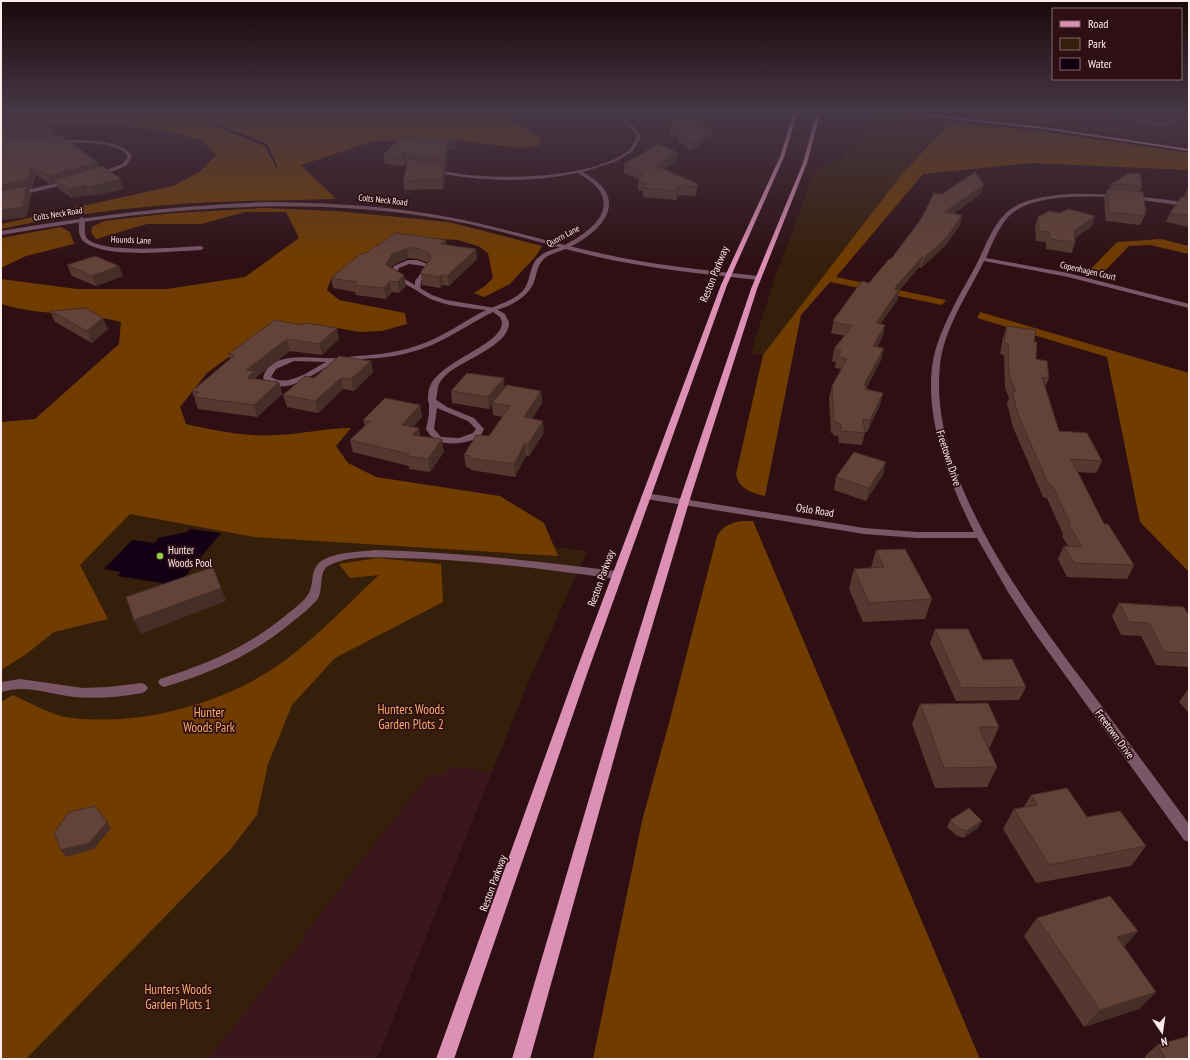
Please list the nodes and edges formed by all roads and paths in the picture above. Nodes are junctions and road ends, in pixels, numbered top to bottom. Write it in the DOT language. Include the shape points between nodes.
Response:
graph roads {
  1 [pos="128,160"];
  2 [pos="612,160"];
  3 [pos="780,160"];
  4 [pos="806,160"];
  5 [pos="406,164"];
  6 [pos="579,171"];
  7 [pos="89,177"];
  8 [pos="75,181"];
  9 [pos="1,198"];
  10 [pos="1189,205"];
  11 [pos="82,219"];
  12 [pos="1,233"];
  13 [pos="566,246"];
  14 [pos="201,248"];
  15 [pos="982,259"];
  16 [pos="729,275"];
  17 [pos="758,278"];
  18 [pos="418,289"];
  19 [pos="1189,306"];
  20 [pos="493,309"];
  21 [pos="337,360"];
  22 [pos="432,401"];
  23 [pos="646,496"];
  24 [pos="684,502"];
  25 [pos="981,535"];
  26 [pos="616,575"];
  27 [pos="164,682"];
  28 [pos="1,687"];
  29 [pos="142,688"];
  30 [pos="1189,834"];
  31 [pos="445,1059"];
  32 [pos="521,1059"];
  1 -- 7 [label="street" via="124,165"];
  2 -- 6 [label="street"];
  3 -- 16 [label="main road, Reston Parkway"];
  4 -- 17 [label="main road"];
  5 -- 6 [label="street" via="453,174 496,178 534,177"];
  6 -- 13 [label="street, Quorn Lane" via="603,190 608,206 592,230"];
  8 -- 9 [label="street"];
  10 -- 15 [label="street, Freetown Drive" via="1102,195 1035,202 1007,215"];
  11 -- 12 [label="street, Colts Neck Road"];
  11 -- 13 [label="street, Colts Neck Road" via="156,210 236,205 338,205 405,211 463,221"];
  11 -- 14 [label="street, Hounds Lane" via="82,236 86,242 102,248 136,251"];
  13 -- 16 [label="street, Colts Neck Road" via="630,262"];
  13 -- 20 [label="street, Quorn Lane" via="544,256 538,262 529,287 523,294"];
  15 -- 19 [label="street, Copenhagen Court" via="1075,277"];
  15 -- 25 [label="street, Freetown Drive" via="945,331 938,353 935,376 937,415 946,455 962,497"];
  16 -- 17 [label="street, Colts Neck Road"];
  16 -- 23 [label="main road, Reston Parkway"];
  17 -- 24 [label="main road"];
  18 -- 18 [label="street" via="392,275 396,267 408,262 427,265 428,268 418,281"];
  18 -- 20 [label="street" via="431,297 450,303"];
  20 -- 21 [label="street, Quorn Lane" via="416,348"];
  20 -- 22 [label="street" via="505,320 503,333 438,378 430,394"];
  21 -- 21 [label="street" via="293,382 276,383 267,378 267,374 275,367 294,359"];
  22 -- 22 [label="street" via="433,412 429,427 432,433 449,441 460,441 477,435 480,429 478,423 438,407"];
  23 -- 24 [label="street, Oslo Road"];
  23 -- 26 [label="main road, Reston Parkway"];
  24 -- 25 [label="street, Oslo Road" via="864,531 918,535"];
  24 -- 32 [label="main road"];
  25 -- 30 [label="street, Freetown Drive" via="1006,580 1057,656"];
  26 -- 27 [label="street" via="507,560 400,554 365,554 336,558 324,563 319,570 313,597 279,628 223,662"];
  26 -- 31 [label="main road, Reston Parkway"];
  28 -- 29 [label="street" via="28,682 48,689 74,692"];
}
